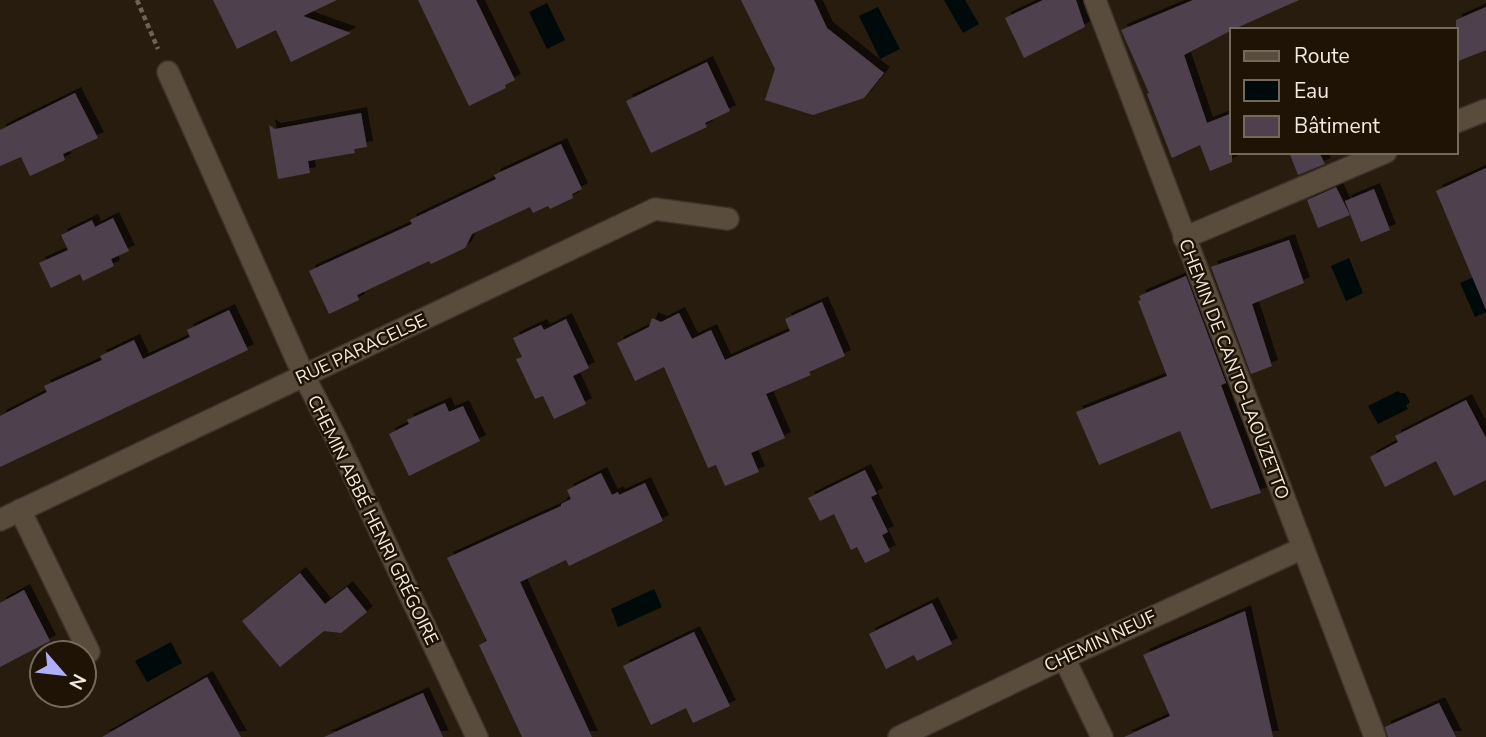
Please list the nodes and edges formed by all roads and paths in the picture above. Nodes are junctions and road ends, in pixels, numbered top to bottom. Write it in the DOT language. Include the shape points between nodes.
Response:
graph roads {
  1 [pos="137,0"];
  2 [pos="1095,0"];
  3 [pos="168,72"];
  4 [pos="1486,110"];
  5 [pos="1458,121"];
  6 [pos="1381,154"];
  7 [pos="728,219"];
  8 [pos="1184,238"];
  9 [pos="304,376"];
  10 [pos="20,510"];
  11 [pos="0,520"];
  12 [pos="1303,548"];
  13 [pos="83,639"];
  14 [pos="1064,658"];
  15 [pos="477,737"];
  16 [pos="899,737"];
  17 [pos="1102,737"];
  18 [pos="1376,737"];
  1 -- 3 [label="path"];
  2 -- 8 [label="street, CHEMIN DE CANTO-LAOUZETTO"];
  3 -- 9 [label="street, CHEMIN ABBÉ HENRI GRÉGOIRE"];
  4 -- 5 [label="street"];
  6 -- 8 [label="street"];
  7 -- 9 [label="street, RUE PARACELSE" via="655,209"];
  8 -- 12 [label="street, CHEMIN DE CANTO-LAOUZETTO"];
  9 -- 10 [label="street, RUE PARACELSE"];
  9 -- 15 [label="street, CHEMIN ABBÉ HENRI GRÉGOIRE"];
  10 -- 11 [label="street, RUE PARACELSE"];
  10 -- 13 [label="street"];
  12 -- 14 [label="street, CHEMIN NEUF"];
  12 -- 18 [label="street, CHEMIN DE CANTO-LAOUZETTO"];
  14 -- 16 [label="street, CHEMIN NEUF"];
  14 -- 17 [label="street"];
}
